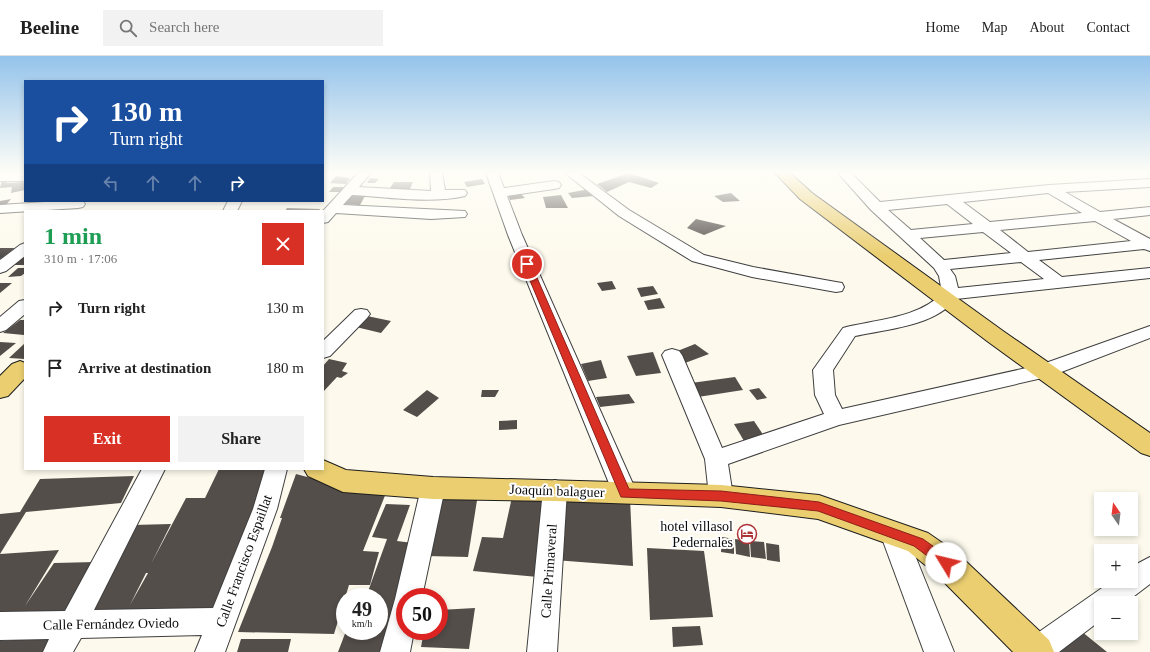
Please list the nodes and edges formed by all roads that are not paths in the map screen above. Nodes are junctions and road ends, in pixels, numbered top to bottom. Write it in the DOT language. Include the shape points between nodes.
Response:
graph roads {
  1 [pos="339,201"];
  2 [pos="502,201"];
  3 [pos="608,201"];
  4 [pos="813,201"];
  5 [pos="870,201"];
  6 [pos="933,201"];
  7 [pos="952,201"];
  8 [pos="1070,201"];
  9 [pos="77,205"];
  10 [pos="876,207"];
  11 [pos="0,208"];
  12 [pos="1150,211"];
  13 [pos="328,214"];
  14 [pos="460,214"];
  15 [pos="1098,217"];
  16 [pos="906,235"];
  17 [pos="1149,245"];
  18 [pos="24,249"];
  19 [pos="940,265"];
  20 [pos="0,268"];
  21 [pos="1150,273"];
  22 [pos="1059,283"];
  23 [pos="836,287"];
  24 [pos="949,297"];
  25 [pos="24,307"];
  26 [pos="361,314"];
  27 [pos="0,326"];
  28 [pos="1150,332"];
  29 [pos="324,351"];
  30 [pos="672,355"];
  31 [pos="15,368"];
  32 [pos="1044,371"];
  33 [pos="0,390"];
  34 [pos="836,418"];
  35 [pos="1150,446"];
  36 [pos="716,459"];
  37 [pos="153,470"];
  38 [pos="276,470"];
  39 [pos="319,470"];
  40 [pos="433,488"];
  41 [pos="555,490"];
  42 [pos="625,493"];
  43 [pos="721,496"];
  44 [pos="893,532"];
  45 [pos="1150,569"];
  46 [pos="410,588"];
  47 [pos="1113,596"];
  48 [pos="1094,610"];
  49 [pos="222,621"];
  50 [pos="73,624"];
  51 [pos="0,626"];
  52 [pos="398,640"];
  53 [pos="1037,651"];
  54 [pos="58,652"];
  55 [pos="210,652"];
  56 [pos="395,652"];
  57 [pos="542,652"];
  58 [pos="939,652"];
  1 -- 13 [label="street"];
  2 -- 42 [label="street" via="514,235"];
  3 -- 23 [label="street" via="698,258 752,272"];
  4 -- 24 [label="main road"];
  5 -- 10 [label="street"];
  6 -- 10 [label="street"];
  7 -- 22 [label="street"];
  8 -- 15 [label="street"];
  9 -- 11 [label="street"];
  10 -- 16 [label="street"];
  12 -- 15 [label="street"];
  13 -- 14 [label="street"];
  15 -- 16 [label="street"];
  15 -- 17 [label="street"];
  16 -- 19 [label="street"];
  17 -- 19 [label="street"];
  18 -- 20 [label="street"];
  19 -- 24 [label="street" via="947,276"];
  21 -- 22 [label="street"];
  22 -- 24 [label="street"];
  24 -- 32 [label="main road"];
  24 -- 34 [label="street" via="916,317 849,332 823,370 825,395"];
  25 -- 27 [label="street"];
  26 -- 29 [label="street"];
  28 -- 32 [label="street"];
  30 -- 36 [label="street"];
  31 -- 33 [label="main road"];
  32 -- 34 [label="street"];
  32 -- 35 [label="main road"];
  34 -- 36 [label="street"];
  36 -- 43 [label="street"];
  37 -- 50 [label="street"];
  38 -- 49 [label="street, Calle Francisco Espaillat" via="265,509"];
  39 -- 40 [label="main road, Joaquín balaguer" via="343,481"];
  40 -- 41 [label="main road, Joaquín balaguer"];
  40 -- 46 [label="street"];
  41 -- 42 [label="main road, Joaquín balaguer"];
  41 -- 57 [label="street, Calle Primaveral"];
  42 -- 43 [label="main road, Joaquín balaguer"];
  43 -- 44 [label="main road, Joaquín balaguer" via="819,506"];
  44 -- 53 [label="main road, Joaquín balaguer" via="918,542 946,563"];
  44 -- 58 [label="street"];
  45 -- 47 [label="street"];
  48 -- 53 [label="street"];
  49 -- 50 [label="street, Calle Fernández Oviedo"];
  49 -- 55 [label="street, Calle Francisco Espaillat"];
  50 -- 51 [label="street, Calle Fernández Oviedo"];
  50 -- 54 [label="street"];
  52 -- 56 [label="street"];
}
